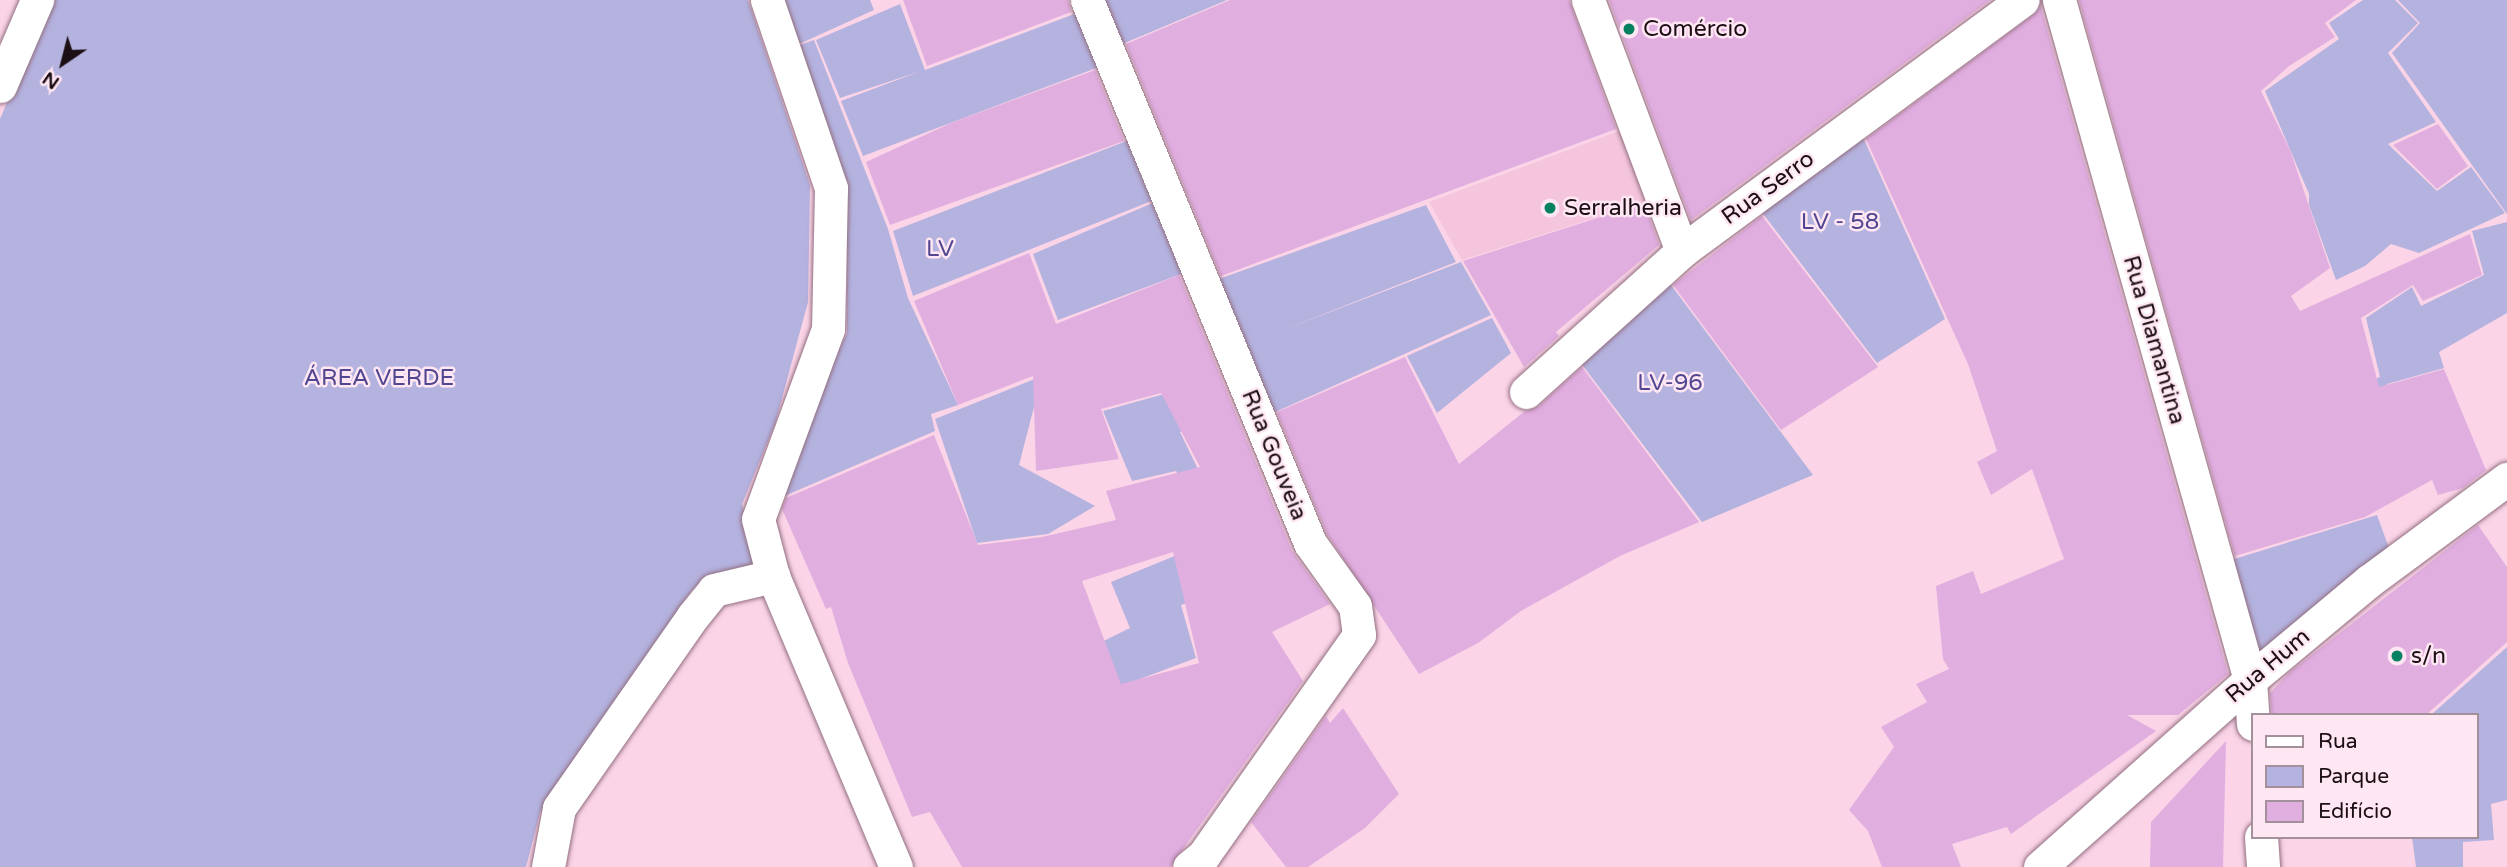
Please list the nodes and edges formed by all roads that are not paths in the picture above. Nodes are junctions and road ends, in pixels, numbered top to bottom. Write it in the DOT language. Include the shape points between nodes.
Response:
graph roads {
  1 [pos="37,0"];
  2 [pos="767,0"];
  3 [pos="1087,0"];
  4 [pos="1588,0"];
  5 [pos="2022,0"];
  6 [pos="2059,0"];
  7 [pos="0,86"];
  8 [pos="1682,251"];
  9 [pos="1526,392"];
  10 [pos="2507,479"];
  11 [pos="773,576"];
  12 [pos="2250,680"];
  13 [pos="2252,713"];
  14 [pos="2261,839"];
  15 [pos="548,867"];
  16 [pos="896,867"];
  17 [pos="1189,867"];
  18 [pos="2040,867"];
  19 [pos="2263,867"];
  1 -- 7 [label="street"];
  2 -- 11 [label="street" via="831,188 828,329 758,519"];
  3 -- 17 [label="street, Rua Gouveia" via="1310,543 1355,606 1359,635 1204,855"];
  4 -- 8 [label="street"];
  5 -- 8 [label="street, Rua Serro"];
  6 -- 12 [label="street, Rua Diamantina"];
  8 -- 9 [label="street, Rua Serro"];
  10 -- 12 [label="street, Rua Hum" via="2369,581"];
  11 -- 15 [label="street" via="714,590 693,615 559,808"];
  11 -- 16 [label="street"];
  12 -- 13 [label="street, Rua Diamantina"];
  12 -- 18 [label="street, Rua Hum"];
  14 -- 19 [label="street"];
}
